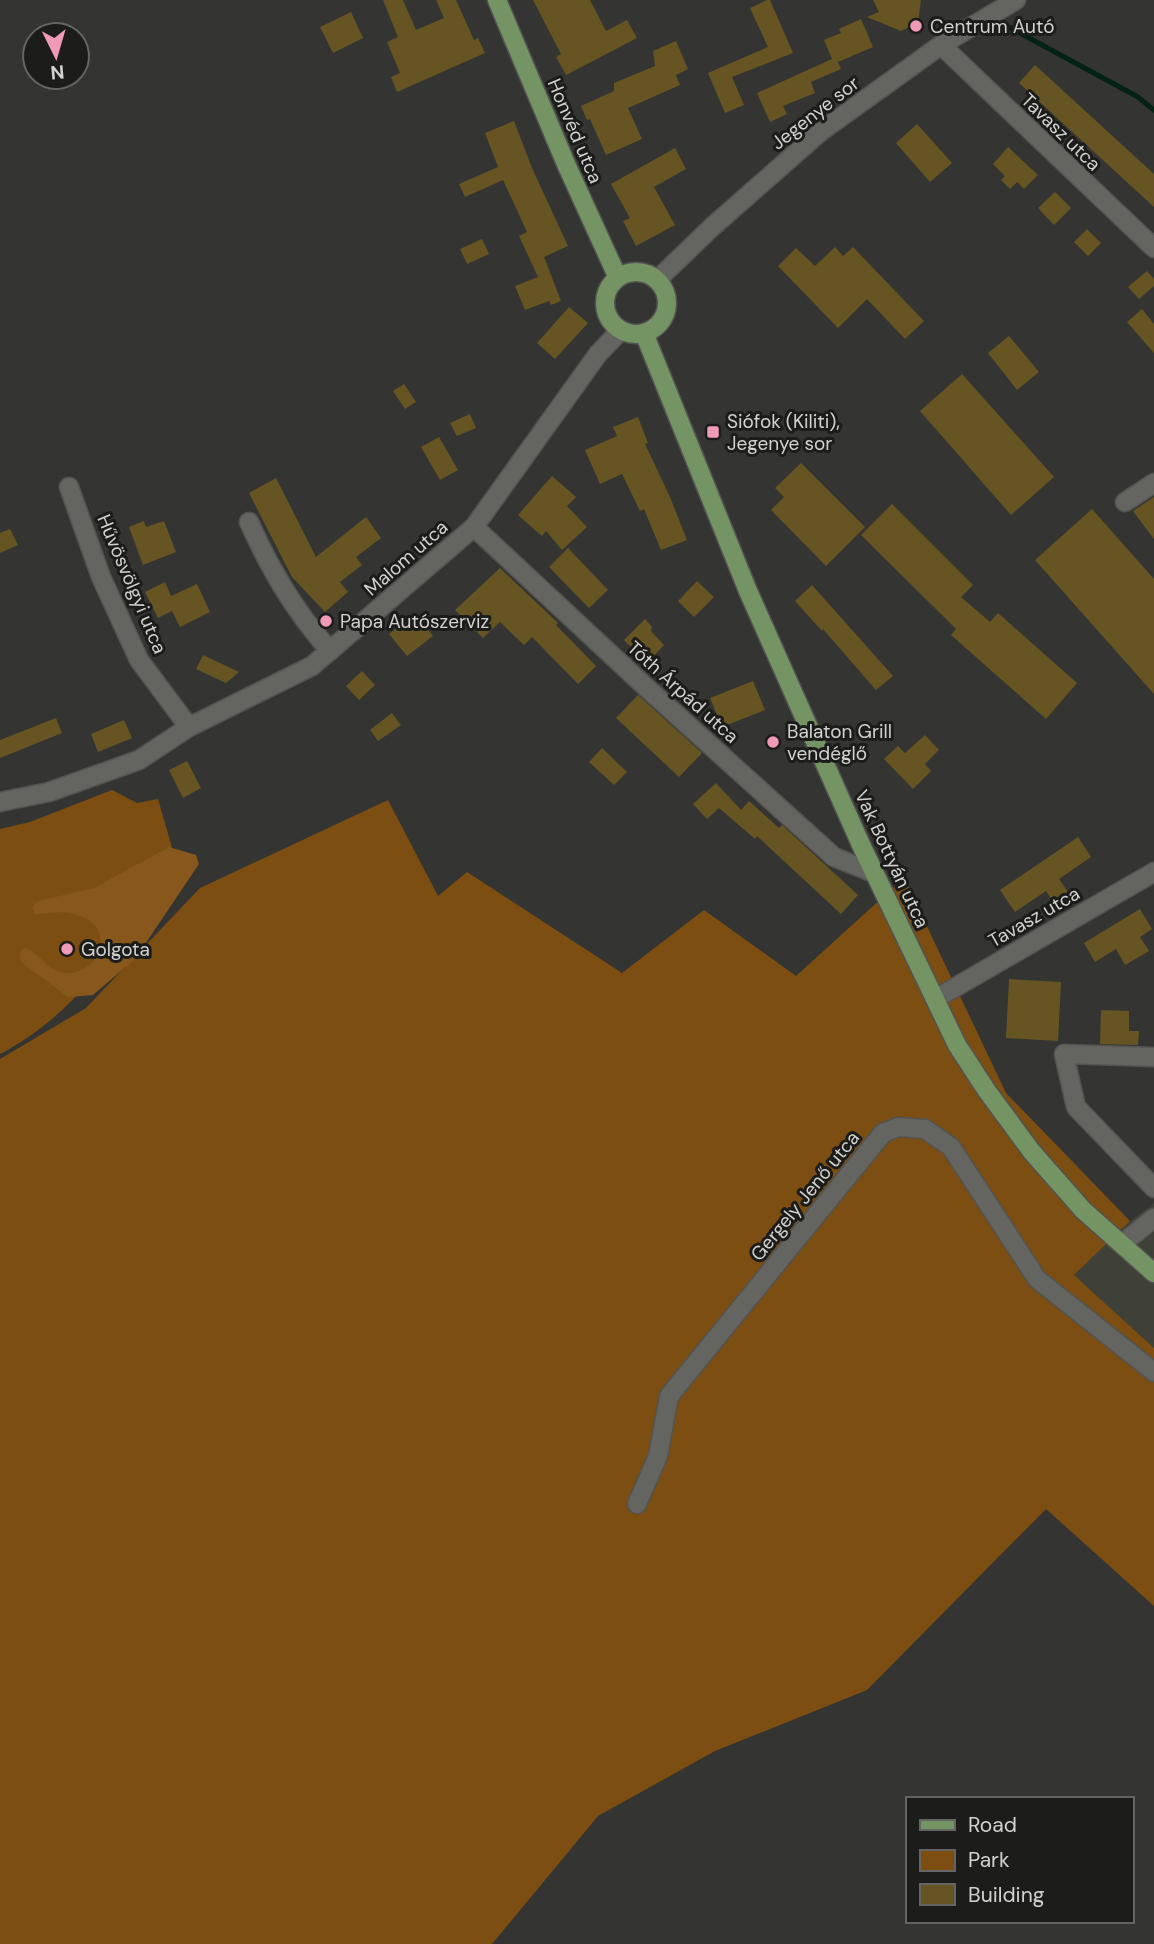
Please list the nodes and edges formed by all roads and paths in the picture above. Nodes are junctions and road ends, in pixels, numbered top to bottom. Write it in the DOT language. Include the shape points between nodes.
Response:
graph roads {
  1 [pos="497,0"];
  2 [pos="1016,0"];
  3 [pos="941,45"];
  4 [pos="1154,248"];
  5 [pos="618,278"];
  6 [pos="657,280"];
  7 [pos="621,330"];
  8 [pos="644,333"];
  9 [pos="1154,483"];
  10 [pos="69,487"];
  11 [pos="1125,502"];
  12 [pos="249,522"];
  13 [pos="474,527"];
  14 [pos="330,651"];
  15 [pos="189,727"];
  16 [pos="0,802"];
  17 [pos="1154,872"];
  18 [pos="874,873"];
  19 [pos="935,999"];
  20 [pos="1154,1057"];
  21 [pos="1154,1188"];
  22 [pos="1154,1218"];
  23 [pos="1122,1244"];
  24 [pos="1154,1273"];
  25 [pos="1154,1372"];
  26 [pos="637,1504"];
  1 -- 5 [label="main road, Honvéd utca"];
  2 -- 3 [label="street, Jegenye sor"];
  3 -- 4 [label="street, Tavasz utca"];
  3 -- 6 [label="street, Jegenye sor" via="820,132"];
  5 -- 6 [label="main road" via="638,273"];
  5 -- 7 [label="main road" via="605,300 608,318"];
  6 -- 8 [label="main road" via="667,306 660,323"];
  7 -- 8 [label="main road"];
  7 -- 13 [label="street, Malom utca" via="598,354"];
  8 -- 18 [label="main road, Vak Bottyán utca" via="748,591"];
  9 -- 11 [label="street"];
  10 -- 15 [label="street, Hűvösvölgyi utca" via="101,577 139,660"];
  12 -- 14 [label="street" via="269,567 306,624"];
  13 -- 14 [label="street, Malom utca"];
  13 -- 18 [label="street, Tóth Árpád utca" via="835,857"];
  14 -- 15 [label="street, Malom utca" via="312,666"];
  15 -- 16 [label="street, Malom utca" via="139,760 49,792"];
  17 -- 19 [label="street, Tavasz utca"];
  18 -- 19 [label="main road, Vak Bottyán utca"];
  19 -- 23 [label="main road, Vak Bottyán utca" via="957,1045 1032,1152 1083,1210"];
  20 -- 21 [label="street" via="1064,1054 1076,1107"];
  22 -- 23 [label="street"];
  23 -- 24 [label="main road, Vak Bottyán utca"];
  25 -- 26 [label="street, Gergely Jenő utca" via="1037,1279 951,1147 925,1129 898,1127 883,1133 669,1395 658,1456"];
}
